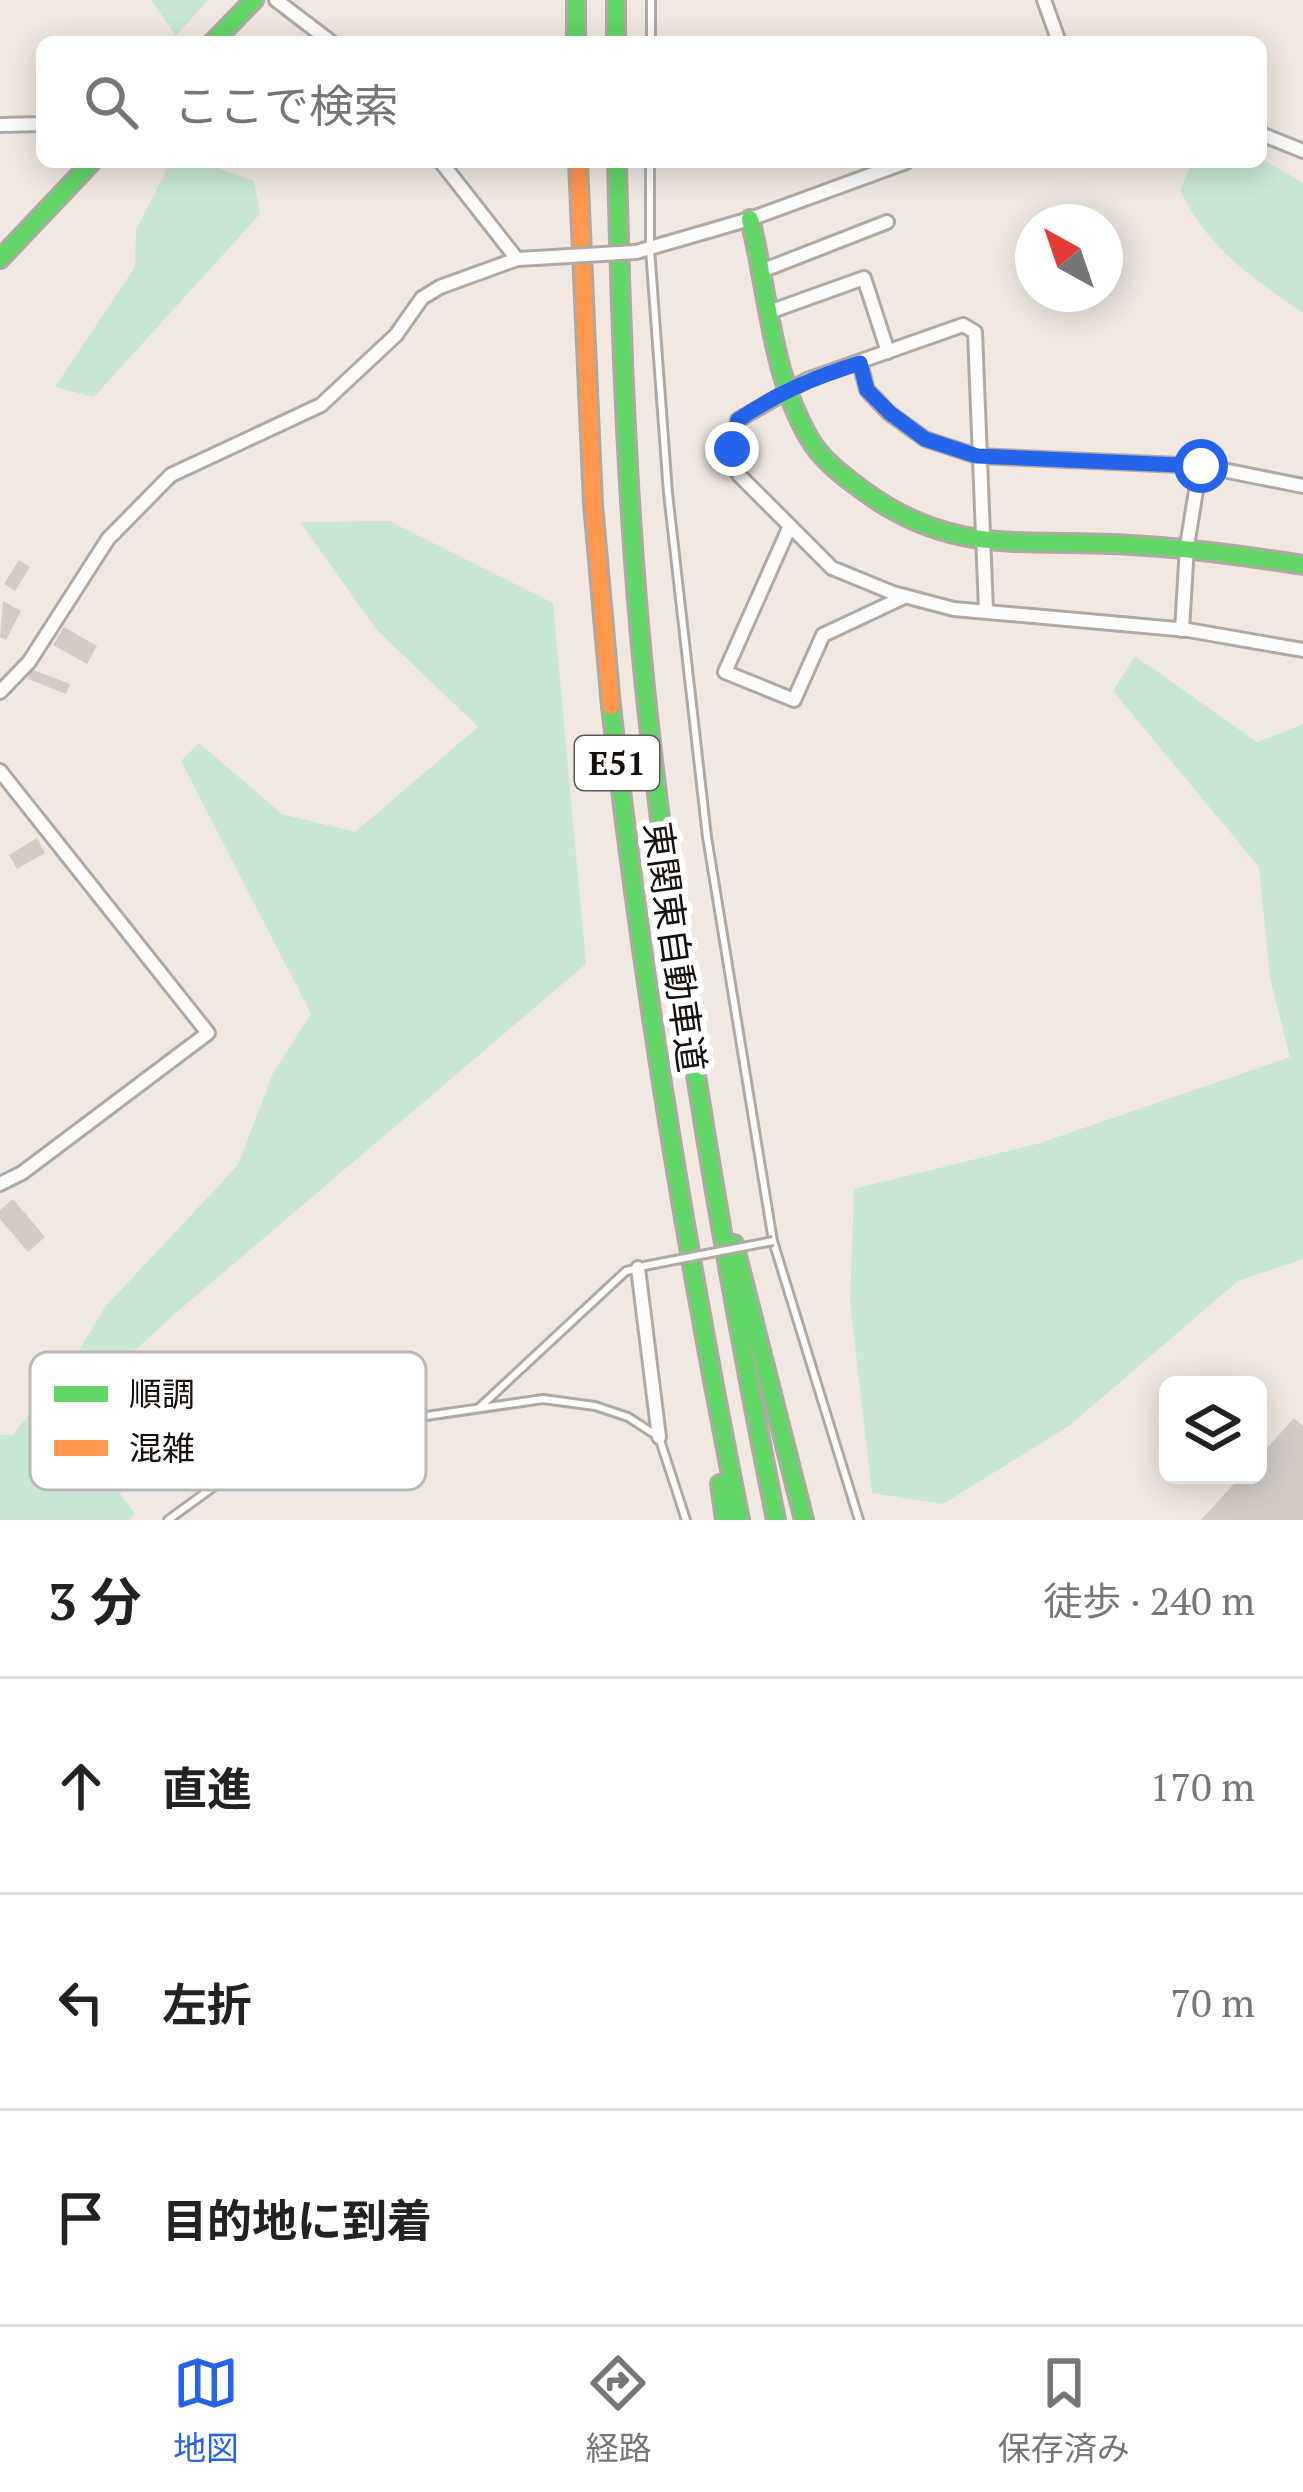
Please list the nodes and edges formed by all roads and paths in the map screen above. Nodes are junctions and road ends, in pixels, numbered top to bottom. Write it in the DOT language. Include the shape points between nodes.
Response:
graph roads {
  1 [pos="254,0"];
  2 [pos="276,0"];
  3 [pos="576,0"];
  4 [pos="616,0"];
  5 [pos="651,0"];
  6 [pos="1044,0"];
  7 [pos="219,36"];
  8 [pos="323,36"];
  9 [pos="576,36"];
  10 [pos="616,36"];
  11 [pos="651,36"];
  12 [pos="1057,36"];
  13 [pos="36,124"];
  14 [pos="0,125"];
  15 [pos="1267,137"];
  16 [pos="1303,152"];
  17 [pos="86,168"];
  18 [pos="447,168"];
  19 [pos="578,168"];
  20 [pos="617,168"];
  21 [pos="650,168"];
  22 [pos="890,168"];
  23 [pos="750,219"];
  24 [pos="887,222"];
  25 [pos="643,251"];
  26 [pos="0,259"];
  27 [pos="517,259"];
  28 [pos="764,270"];
  29 [pos="769,312"];
  30 [pos="888,352"];
  31 [pos="860,363"];
  32 [pos="788,388"];
  33 [pos="977,456"];
  34 [pos="1201,466"];
  35 [pos="1303,485"];
  36 [pos="790,526"];
  37 [pos="982,537"];
  38 [pos="1187,546"];
  39 [pos="1303,565"];
  40 [pos="904,596"];
  41 [pos="986,611"];
  42 [pos="1182,630"];
  43 [pos="1303,650"];
  44 [pos="0,692"];
  45 [pos="0,771"];
  46 [pos="697,1092"];
  47 [pos="0,1184"];
  48 [pos="773,1241"];
  49 [pos="641,1267"];
  50 [pos="707,1358"];
  51 [pos="479,1407"];
  52 [pos="426,1415"];
  53 [pos="659,1437"];
  54 [pos="209,1490"];
  55 [pos="168,1520"];
  56 [pos="686,1520"];
  57 [pos="724,1520"];
  58 [pos="740,1520"];
  59 [pos="776,1520"];
  60 [pos="804,1520"];
  61 [pos="859,1520"];
  1 -- 7 [label="main road"];
  2 -- 8 [label="street"];
  3 -- 9 [label="main road"];
  4 -- 10 [label="main road"];
  5 -- 11 [label="lane"];
  6 -- 12 [label="street"];
  13 -- 14 [label="street"];
  15 -- 16 [label="street"];
  17 -- 26 [label="main road"];
  18 -- 27 [label="street"];
  19 -- 50 [label="main road, 東関東自動車道 / E51" via="596,555 615,742 662,1101"];
  20 -- 46 [label="main road, 東関東自動車道 / E51" via="617,282 648,735"];
  21 -- 25 [label="lane"];
  22 -- 23 [label="street"];
  23 -- 25 [label="street"];
  23 -- 28 [label="main road"];
  24 -- 28 [label="street"];
  25 -- 27 [label="street, bridge"];
  25 -- 48 [label="lane" via="707,837"];
  27 -- 44 [label="street" via="422,298 384,347 321,405 171,475 108,539 29,662"];
  28 -- 29 [label="main road"];
  29 -- 30 [label="street" via="864,278"];
  29 -- 32 [label="main road"];
  30 -- 31 [label="street"];
  30 -- 33 [label="street" via="964,325 975,332"];
  31 -- 32 [label="street"];
  31 -- 33 [label="street" via="867,390 890,413 925,439"];
  32 -- 36 [label="street" via="738,420 732,449 739,476"];
  32 -- 37 [label="main road" via="811,442 860,489 931,530"];
  33 -- 34 [label="street"];
  33 -- 37 [label="street"];
  34 -- 35 [label="street"];
  34 -- 38 [label="street"];
  36 -- 40 [label="street" via="832,568"];
  36 -- 40 [label="street" via="725,672 794,700 823,635"];
  37 -- 38 [label="main road"];
  37 -- 41 [label="street"];
  38 -- 39 [label="main road"];
  38 -- 42 [label="street"];
  40 -- 41 [label="street"];
  41 -- 42 [label="street"];
  42 -- 43 [label="street"];
  45 -- 47 [label="street" via="208,1033"];
  46 -- 59 [label="main road, 東関東自動車道 / E51"];
  46 -- 60 [label="main road"];
  48 -- 49 [label="lane, bridge"];
  48 -- 61 [label="lane"];
  49 -- 51 [label="lane" via="626,1271"];
  49 -- 53 [label="street"];
  50 -- 57 [label="main road"];
  50 -- 58 [label="main road, 東関東自動車道 / E51"];
  51 -- 52 [label="lane"];
  51 -- 53 [label="lane" via="572,1401 628,1417"];
  53 -- 56 [label="lane"];
  54 -- 55 [label="lane"];
}
